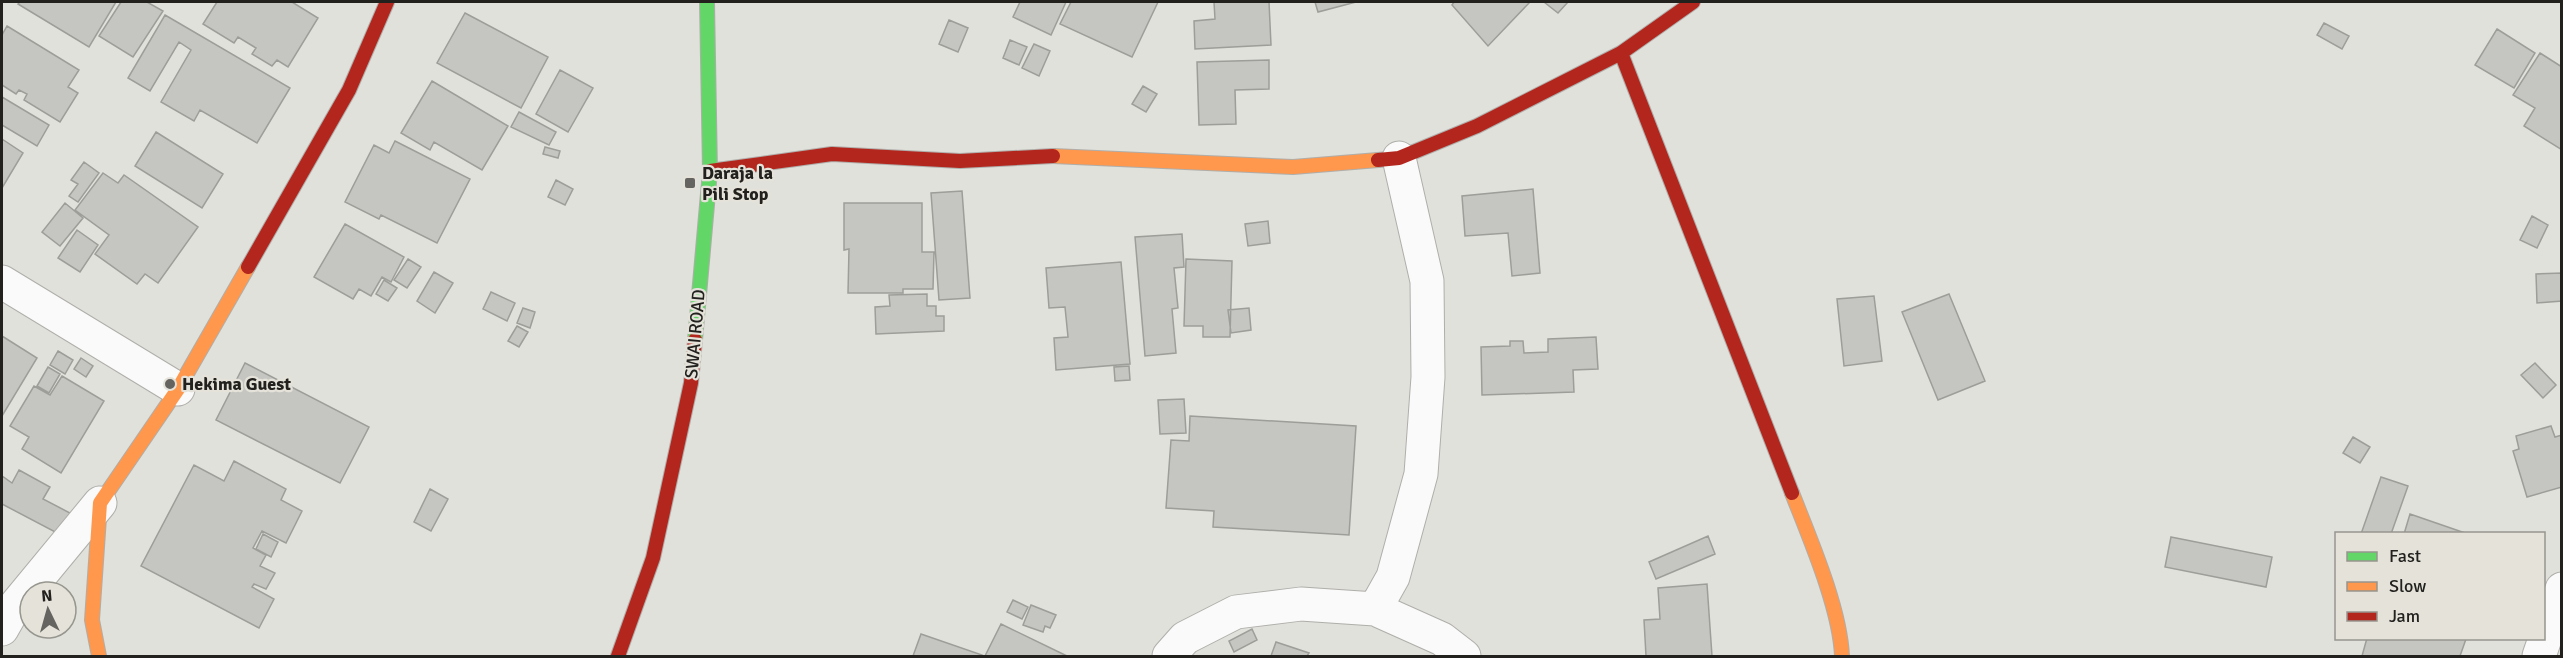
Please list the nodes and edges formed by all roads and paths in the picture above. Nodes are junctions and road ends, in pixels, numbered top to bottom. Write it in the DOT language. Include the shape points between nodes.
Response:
graph roads {
  1 [pos="387,2"];
  2 [pos="707,2"];
  3 [pos="1693,2"];
  4 [pos="1621,53"];
  5 [pos="1399,158"];
  6 [pos="710,171"];
  7 [pos="2,282"];
  8 [pos="178,389"];
  9 [pos="100,503"];
  10 [pos="2562,590"];
  11 [pos="1375,609"];
  12 [pos="2,629"];
  13 [pos="2545,640"];
  14 [pos="2545,640"];
  15 [pos="99,657"];
  16 [pos="618,657"];
  17 [pos="1169,657"];
  18 [pos="1464,657"];
  19 [pos="1842,657"];
  20 [pos="2539,657"];
  1 -- 8 [label="street" via="349,90"];
  2 -- 6 [label="street, SWAI ROAD"];
  3 -- 4 [label="street"];
  4 -- 5 [label="street" via="1477,126"];
  4 -- 19 [label="street" via="1810,538 1841,635"];
  5 -- 6 [label="street" via="1293,167 1067,155 960,161 832,154"];
  5 -- 11 [label="street" via="1426,280 1428,377 1420,474 1393,577"];
  6 -- 16 [label="street, SWAI ROAD" via="691,383 653,558"];
  7 -- 8 [label="street"];
  8 -- 9 [label="street"];
  9 -- 12 [label="street" via="15,606"];
  9 -- 15 [label="street" via="92,620"];
  10 -- 13 [label="street"];
  11 -- 17 [label="street" via="1301,604 1236,612 1185,638"];
  11 -- 18 [label="street" via="1442,639"];
  14 -- 20 [label="street"];
}
